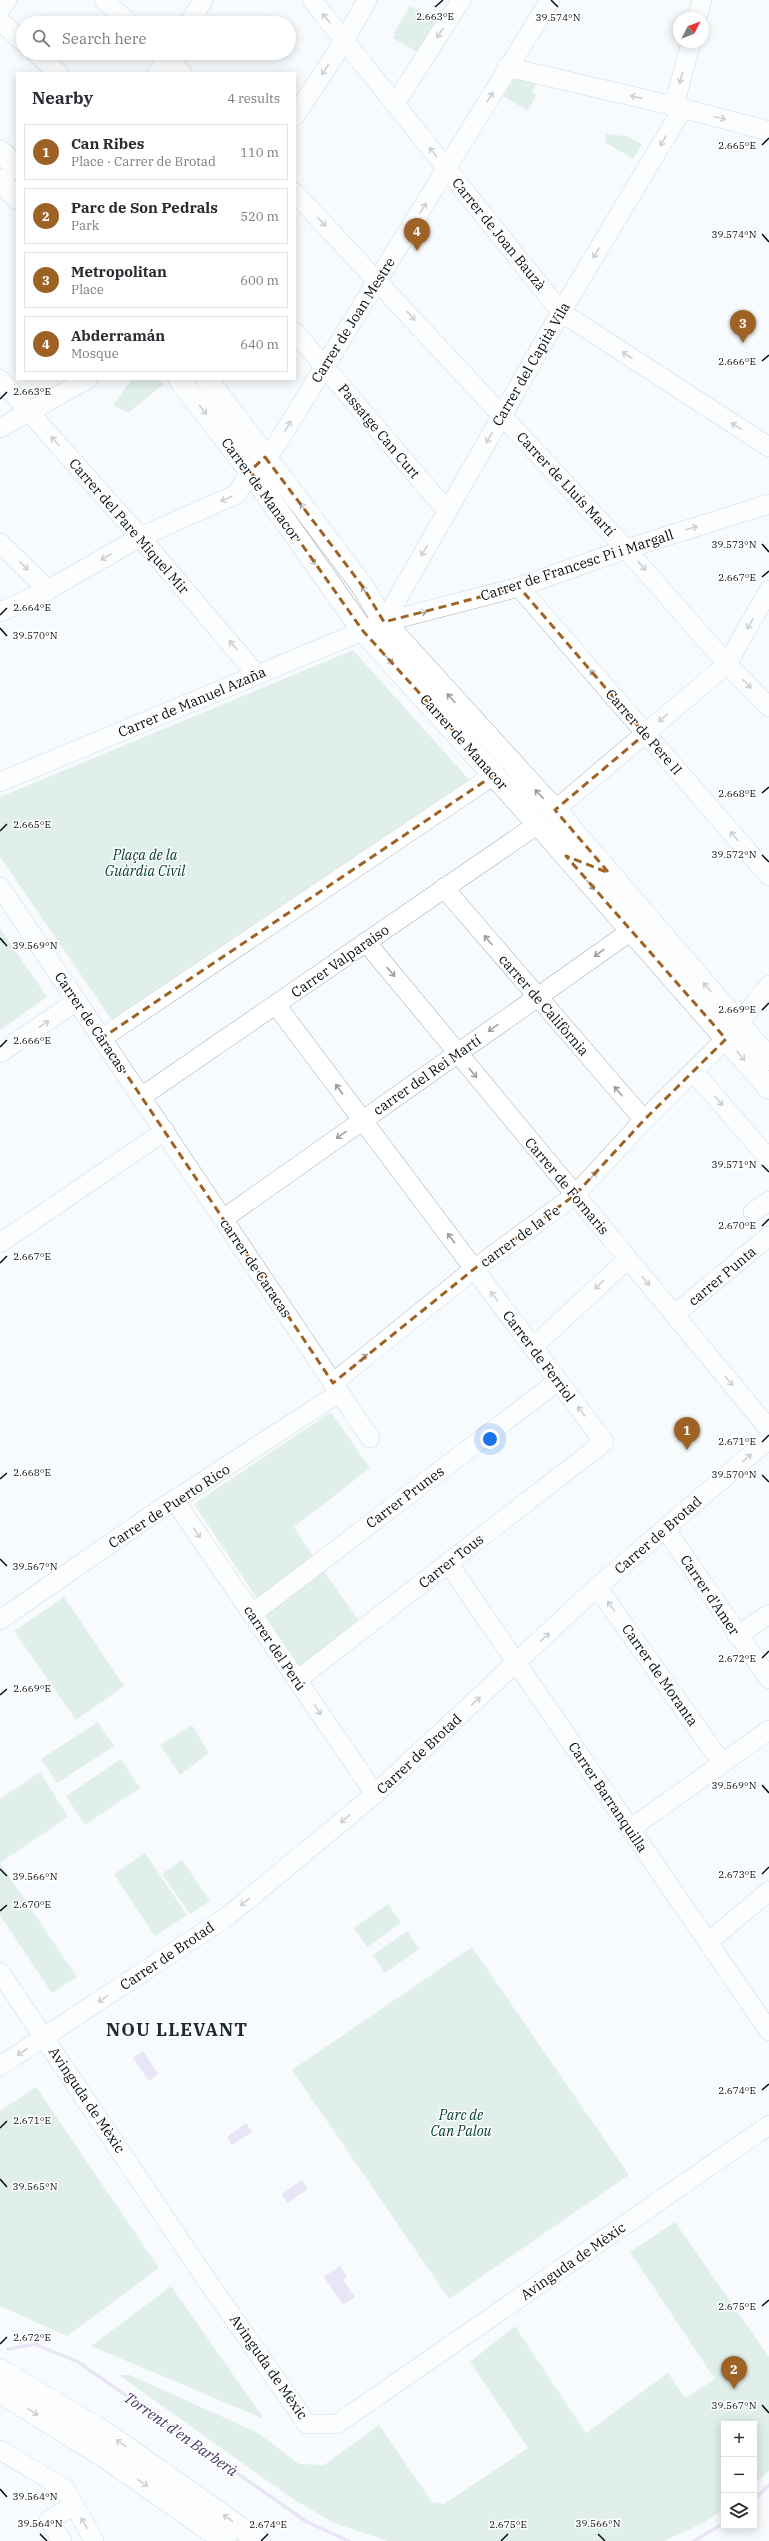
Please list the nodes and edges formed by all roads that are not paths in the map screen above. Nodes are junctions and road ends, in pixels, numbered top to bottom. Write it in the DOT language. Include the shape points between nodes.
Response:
graph roads {
  1 [pos="7,0"];
  2 [pos="104,0"];
  3 [pos="203,0"];
  4 [pos="312,0"];
  5 [pos="367,0"];
  6 [pos="461,0"];
  7 [pos="550,0"];
  8 [pos="702,0"];
  9 [pos="0,10"];
  10 [pos="699,12"];
  11 [pos="121,16"];
  12 [pos="193,16"];
  13 [pos="0,21"];
  14 [pos="16,36"];
  15 [pos="344,40"];
  16 [pos="690,48"];
  17 [pos="44,60"];
  18 [pos="164,60"];
  19 [pos="172,60"];
  20 [pos="507,68"];
  21 [pos="57,72"];
  22 [pos="158,72"];
  23 [pos="181,72"];
  24 [pos="395,104"];
  25 [pos="678,107"];
  26 [pos="296,114"];
  27 [pos="769,131"];
  28 [pos="0,151"];
  29 [pos="16,167"];
  30 [pos="447,169"];
  31 [pos="0,180"];
  32 [pos="296,194"];
  33 [pos="16,197"];
  34 [pos="378,280"];
  35 [pos="561,312"];
  36 [pos="296,333"];
  37 [pos="324,366"];
  38 [pos="0,379"];
  39 [pos="86,380"];
  40 [pos="180,380"];
  41 [pos="208,380"];
  42 [pos="29,412"];
  43 [pos="502,415"];
  44 [pos="0,428"];
  45 [pos="769,447"];
  46 [pos="257,464"];
  47 [pos="769,504"];
  48 [pos="447,511"];
  49 [pos="140,537"];
  50 [pos="0,543"];
  51 [pos="626,549"];
  52 [pos="519,587"];
  53 [pos="48,590"];
  54 [pos="769,590"];
  55 [pos="0,612"];
  56 [pos="384,622"];
  57 [pos="363,631"];
  58 [pos="727,664"];
  59 [pos="257,675"];
  60 [pos="769,707"];
  61 [pos="645,734"];
  62 [pos="494,775"];
  63 [pos="0,782"];
  64 [pos="555,810"];
  65 [pos="538,824"];
  66 [pos="609,873"];
  67 [pos="769,876"];
  68 [pos="0,887"];
  69 [pos="444,888"];
  70 [pos="631,931"];
  71 [pos="366,942"];
  72 [pos="769,985"];
  73 [pos="537,997"];
  74 [pos="77,1001"];
  75 [pos="276,1005"];
  76 [pos="732,1032"];
  77 [pos="102,1038"];
  78 [pos="0,1053"];
  79 [pos="458,1053"];
  80 [pos="769,1059"];
  81 [pos="694,1072"];
  82 [pos="769,1088"];
  83 [pos="142,1097"];
  84 [pos="363,1120"];
  85 [pos="644,1120"];
  86 [pos="165,1131"];
  87 [pos="769,1159"];
  88 [pos="575,1195"];
  89 [pos="769,1200"];
  90 [pos="754,1212"];
  91 [pos="223,1219"];
  92 [pos="0,1243"];
  93 [pos="765,1246"];
  94 [pos="628,1259"];
  95 [pos="474,1269"];
  96 [pos="674,1315"];
  97 [pos="533,1347"];
  98 [pos="558,1380"];
  99 [pos="336,1388"];
  100 [pos="769,1430"];
  101 [pos="370,1438"];
  102 [pos="769,1439"];
  103 [pos="604,1442"];
  104 [pos="175,1501"];
  105 [pos="666,1530"];
  106 [pos="448,1563"];
  107 [pos="597,1587"];
  108 [pos="252,1614"];
  109 [pos="769,1614"];
  110 [pos="0,1620"];
  111 [pos="737,1636"];
  112 [pos="517,1663"];
  113 [pos="769,1679"];
  114 [pos="297,1680"];
  115 [pos="769,1730"];
  116 [pos="722,1763"];
  117 [pos="375,1794"];
  118 [pos="630,1829"];
  119 [pos="769,1891"];
  120 [pos="708,1942"];
  121 [pos="0,1972"];
  122 [pos="766,2020"];
  123 [pos="45,2037"];
  124 [pos="0,2066"];
  125 [pos="769,2125"];
  126 [pos="0,2370"];
  127 [pos="0,2392"];
  128 [pos="0,2450"];
  129 [pos="73,2506"];
  130 [pos="62,2541"];
  131 [pos="94,2541"];
  132 [pos="225,2541"];
  133 [pos="259,2541"];
  1 -- 9 [label="street"];
  2 -- 11 [label="street"];
  3 -- 12 [label="street"];
  15 -- 4 [label="street, Carrer de Joan Bauzà, one-way"];
  5 -- 15 [label="street"];
  6 -- 24 [label="street, one-way"];
  7 -- 20 [label="street, Carrer de Joan Mestre"];
  8 -- 10 [label="street"];
  13 -- 14 [label="street"];
  15 -- 24 [label="street, Carrer de Joan Bauzà"];
  15 -- 26 [label="street, one-way"];
  16 -- 25 [label="street, Carrer del Capità Vila, one-way"];
  17 -- 21 [label="street"];
  18 -- 22 [label="street"];
  19 -- 23 [label="street"];
  25 -- 20 [label="street, one-way"];
  30 -- 20 [label="street, Carrer de Joan Mestre, one-way"];
  30 -- 24 [label="street, Carrer de Joan Bauzà, one-way"];
  25 -- 27 [label="street, one-way"];
  25 -- 35 [label="street, Carrer del Capità Vila, one-way"];
  28 -- 29 [label="main road"];
  34 -- 30 [label="street, Carrer de Joan Mestre, one-way"];
  30 -- 35 [label="street, Carrer de Joan Bauzà"];
  31 -- 33 [label="main road"];
  32 -- 34 [label="street, Carrer de Lluís Martí, one-way"];
  34 -- 37 [label="street, Carrer de Joan Mestre"];
  34 -- 43 [label="street, Carrer de Lluís Martí, one-way"];
  35 -- 43 [label="street, Carrer del Capità Vila"];
  45 -- 35 [label="street, Carrer de Joan Bauzà, one-way"];
  36 -- 37 [label="street, Passatge Can Curt"];
  46 -- 37 [label="street, Carrer de Joan Mestre, one-way" via="275,447"];
  37 -- 48 [label="street, Passatge Can Curt"];
  38 -- 42 [label="street, Carrer del Pare Miquel Mir"];
  39 -- 42 [label="street"];
  40 -- 46 [label="main road, Carrer de Manacor, one-way"];
  41 -- 46 [label="main road, Carrer de Manacor"];
  42 -- 44 [label="street"];
  49 -- 42 [label="street, Carrer del Pare Miquel Mir, one-way"];
  43 -- 48 [label="street, Carrer del Capità Vila, one-way"];
  43 -- 51 [label="street, Carrer de Lluís Martí"];
  46 -- 49 [label="street, Carrer de Joan Mestre, one-way" via="237,494"];
  56 -- 46 [label="main road, Carrer de Manacor, one-way" via="363,587"];
  46 -- 57 [label="main road, Carrer de Manacor, one-way"];
  51 -- 47 [label="street, Carrer de Francesc Pi i Margall, one-way"];
  48 -- 56 [label="street, Carrer del Capità Vila, one-way"];
  49 -- 53 [label="street, Carrer de Joan Mestre, one-way"];
  59 -- 49 [label="street, Carrer del Pare Miquel Mir, one-way"];
  50 -- 53 [label="street, one-way"];
  51 -- 52 [label="street, Carrer de Francesc Pi i Margall"];
  51 -- 58 [label="street, Carrer de Lluís Martí, one-way"];
  56 -- 52 [label="street, Carrer de Francesc Pi i Margall, one-way"];
  61 -- 52 [label="street, Carrer de Pere II, one-way"];
  53 -- 55 [label="street, Carrer de Joan Mestre"];
  54 -- 58 [label="street, one-way"];
  56 -- 57 [label="street, Carrer de Manuel Azaña"];
  64 -- 56 [label="main road, Carrer de Manacor, one-way"];
  57 -- 59 [label="street, Carrer de Manuel Azaña"];
  57 -- 62 [label="main road, Carrer de Manacor, one-way"];
  58 -- 60 [label="street, Carrer de Lluís Martí, one-way"];
  58 -- 61 [label="street, one-way"];
  59 -- 63 [label="street, Carrer de Manuel Azaña"];
  61 -- 64 [label="street"];
  67 -- 61 [label="street, Carrer de Pere II, one-way"];
  62 -- 65 [label="main road, Carrer de Manacor"];
  62 -- 77 [label="street"];
  64 -- 66 [label="main road, Carrer de Manacor"];
  65 -- 66 [label="main road" via="562,838 582,862"];
  65 -- 69 [label="street, Carrer Valparaiso"];
  65 -- 70 [label="main road, Carrer de Manacor, one-way"];
  76 -- 66 [label="main road, Carrer de Manacor, one-way"];
  68 -- 74 [label="street, Carrer de Caracas"];
  69 -- 71 [label="street, Carrer Valparaiso"];
  73 -- 69 [label="street, carrer de Califòrnia, one-way"];
  70 -- 73 [label="street, carrer del Rei Martí, one-way"];
  70 -- 76 [label="main road, Carrer de Manacor"];
  71 -- 75 [label="street, Carrer Valparaiso"];
  71 -- 79 [label="street, Carrer de Fornaris, one-way"];
  72 -- 76 [label="street, carrer de la Fe"];
  73 -- 79 [label="street, carrer del Rei Martí, one-way"];
  85 -- 73 [label="street, carrer de Califòrnia, one-way"];
  74 -- 77 [label="street, Carrer de Caracas"];
  78 -- 74 [label="street, one-way"];
  75 -- 83 [label="street, Carrer Valparaiso"];
  84 -- 75 [label="street, Carrer de Ferriol, one-way"];
  76 -- 80 [label="main road, Carrer de Manacor"];
  76 -- 81 [label="street, carrer de la Fe"];
  76 -- 82 [label="main road, Carrer de Manacor, one-way"];
  77 -- 83 [label="street, Carrer de Caracas"];
  79 -- 84 [label="street, carrer del Rei Martí"];
  79 -- 88 [label="street, Carrer de Fornaris, one-way"];
  81 -- 85 [label="street, carrer de la Fe"];
  81 -- 87 [label="street, one-way"];
  83 -- 86 [label="street, carrer de Caracas"];
  84 -- 91 [label="street, carrer del Rei Martí, one-way"];
  95 -- 84 [label="street, Carrer de Ferriol, one-way"];
  88 -- 85 [label="street, carrer de la Fe, one-way"];
  86 -- 91 [label="street, carrer de Caracas"];
  86 -- 92 [label="street"];
  88 -- 94 [label="street, Carrer de Fornaris"];
  88 -- 95 [label="street, carrer de la Fe"];
  89 -- 90 [label="street"];
  91 -- 99 [label="street, carrer de Caracas"];
  93 -- 96 [label="street, carrer Punta"];
  94 -- 96 [label="street, Carrer de Fornaris, one-way"];
  94 -- 97 [label="street, one-way"];
  97 -- 95 [label="street, Carrer de Ferriol, one-way"];
  99 -- 95 [label="street, carrer de la Fe, one-way"];
  96 -- 100 [label="street, Carrer de Fornaris, one-way"];
  97 -- 98 [label="street, Carrer de Ferriol"];
  103 -- 98 [label="street, Carrer de Ferriol, one-way"];
  98 -- 108 [label="street, Carrer Prunes"];
  99 -- 101 [label="street, carrer de Caracas"];
  99 -- 104 [label="street, Carrer de Puerto Rico"];
  105 -- 102 [label="street, Carrer de Brotad, one-way"];
  103 -- 106 [label="street, Carrer Tous"];
  104 -- 108 [label="street, carrer del Perú, one-way"];
  104 -- 110 [label="street, Carrer de Puerto Rico"];
  105 -- 107 [label="street, Carrer de Brotad"];
  105 -- 111 [label="street, Carrer d'Amer"];
  106 -- 112 [label="street, Carrer Barranquilla"];
  106 -- 114 [label="street, Carrer Tous"];
  112 -- 107 [label="street, Carrer de Brotad, one-way"];
  116 -- 107 [label="street, Carrer de Moranta, one-way"];
  108 -- 114 [label="street, carrer del Perú"];
  109 -- 111 [label="street"];
  111 -- 113 [label="street, Carrer d'Amer"];
  117 -- 112 [label="street, Carrer de Brotad, one-way"];
  112 -- 118 [label="street, Carrer Barranquilla"];
  114 -- 117 [label="street, carrer del Perú, one-way"];
  115 -- 116 [label="street"];
  116 -- 118 [label="street"];
  117 -- 123 [label="street, Carrer de Brotad, one-way" via="228,1916"];
  118 -- 120 [label="street, Carrer Barranquilla"];
  119 -- 120 [label="street"];
  120 -- 122 [label="street, Carrer Barranquilla"];
  121 -- 123 [label="street, Avinguda de Mèxic"];
  123 -- 124 [label="street, Carrer de Brotad, one-way"];
  123 -- 125 [label="street, Avinguda de Mèxic" via="193,2260 308,2424 337,2424"];
  133 -- 126 [label="main road, one-way" via="107,2434"];
  127 -- 132 [label="main road, one-way" via="108,2459"];
  128 -- 129 [label="street" via="65,2489"];
  129 -- 130 [label="street" via="49,2520"];
  131 -- 129 [label="street, one-way"];
}
